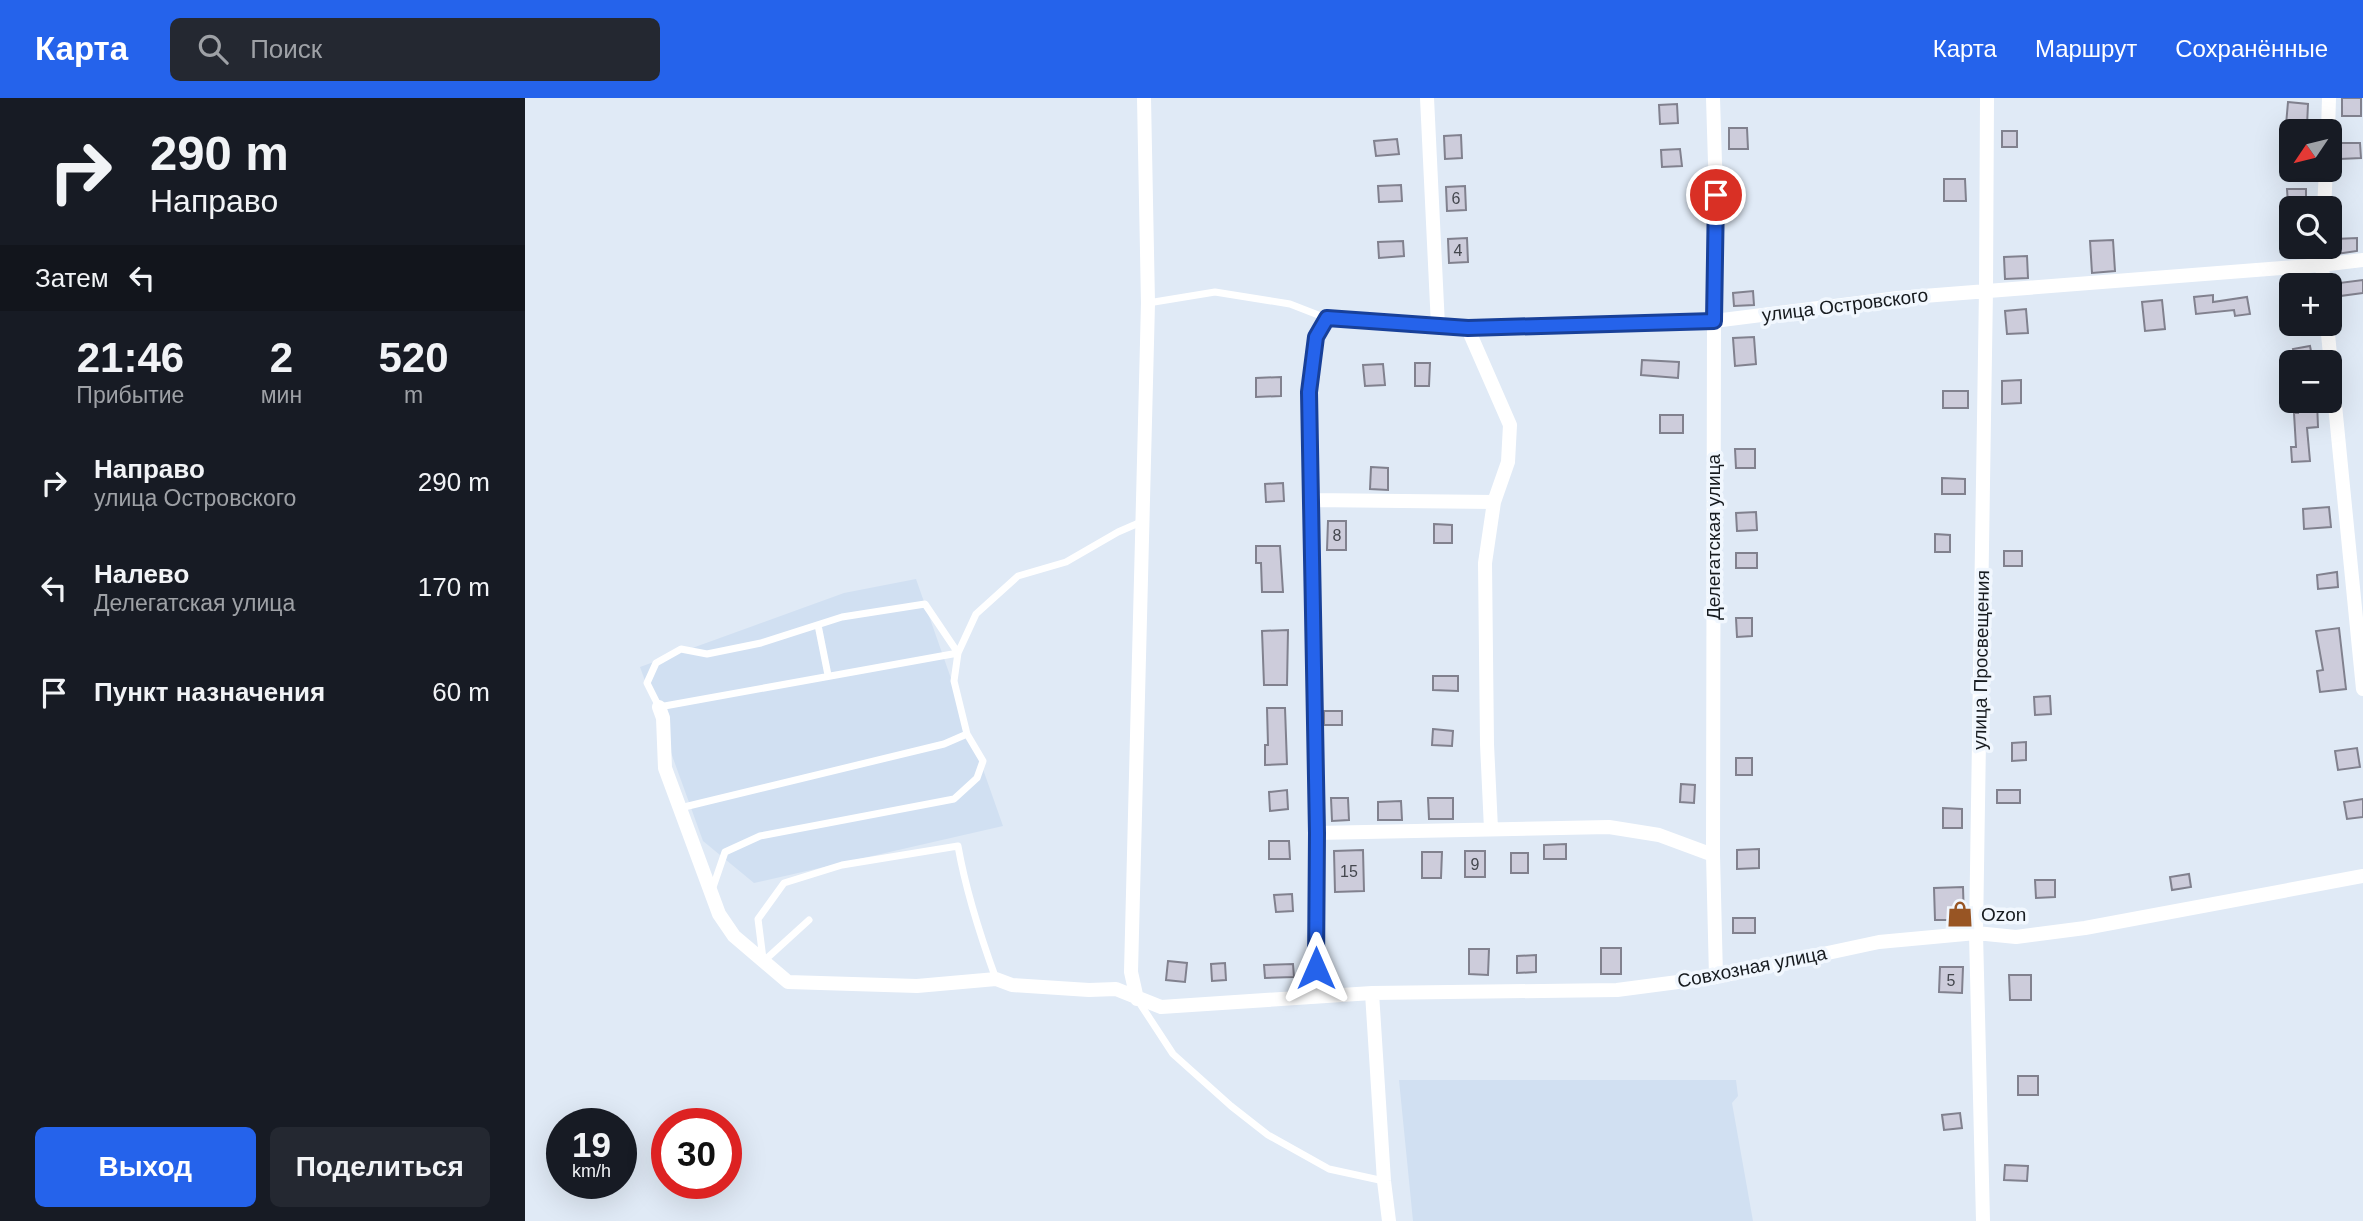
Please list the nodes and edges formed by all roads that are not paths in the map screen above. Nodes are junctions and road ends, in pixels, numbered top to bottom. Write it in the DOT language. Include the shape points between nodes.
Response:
graph roads {
  1 [pos="1144,98"];
  2 [pos="1427,98"];
  3 [pos="1713,98"];
  4 [pos="1987,98"];
  5 [pos="2329,98"];
  6 [pos="2328,119"];
  7 [pos="2321,259"];
  8 [pos="2363,260"];
  9 [pos="2321,265"];
  10 [pos="2322,273"];
  11 [pos="1986,290"];
  12 [pos="1148,303"];
  13 [pos="1327,318"];
  14 [pos="1714,321"];
  15 [pos="1438,326"];
  16 [pos="1468,328"];
  17 [pos="2328,336"];
  18 [pos="1311,500"];
  19 [pos="1494,502"];
  20 [pos="1142,522"];
  21 [pos="818,625"];
  22 [pos="958,653"];
  23 [pos="828,675"];
  24 [pos="2363,689"];
  25 [pos="659,707"];
  26 [pos="967,734"];
  27 [pos="679,808"];
  28 [pos="1491,829"];
  29 [pos="1317,833"];
  30 [pos="1713,855"];
  31 [pos="2363,876"];
  32 [pos="711,893"];
  33 [pos="809,920"];
  34 [pos="1976,933"];
  35 [pos="764,962"];
  36 [pos="1716,977"];
  37 [pos="996,979"];
  38 [pos="1372,993"];
  39 [pos="1316,995"];
  40 [pos="1137,999"];
  41 [pos="1384,1181"];
  42 [pos="1389,1221"];
  43 [pos="1983,1221"];
  1 -- 12 [label="street"];
  2 -- 15 [label="street"];
  3 -- 14 [label="street, Делегатская улица"];
  4 -- 11 [label="street, улица Просвещения"];
  5 -- 6 [label="street"];
  7 -- 9 [label="street"];
  8 -- 9 [label="street, улица Островского"];
  9 -- 10 [label="street"];
  9 -- 11 [label="street, улица Островского"];
  11 -- 14 [label="street, улица Островского"];
  11 -- 34 [label="street, улица Просвещения"];
  12 -- 13 [label="lane" via="1215,292 1290,303"];
  12 -- 20 [label="street"];
  13 -- 15 [label="street, улица Островского"];
  13 -- 18 [label="street" via="1316,337 1309,392"];
  14 -- 16 [label="street, улица Островского"];
  14 -- 30 [label="street, Делегатская улица"];
  15 -- 16 [label="street, улица Островского"];
  16 -- 19 [label="street" via="1510,425 1509,462"];
  17 -- 24 [label="street"];
  18 -- 19 [label="street"];
  18 -- 29 [label="street"];
  19 -- 28 [label="street" via="1485,563"];
  20 -- 22 [label="lane" via="1066,562 1018,576 976,614"];
  20 -- 40 [label="street" via="1131,972"];
  21 -- 22 [label="lane" via="925,604"];
  21 -- 23 [label="lane"];
  21 -- 25 [label="lane" via="707,654 681,649 656,663 647,683"];
  22 -- 23 [label="lane"];
  22 -- 26 [label="lane" via="954,681"];
  23 -- 25 [label="lane"];
  25 -- 27 [label="street, Совхозная улица" via="665,768"];
  26 -- 27 [label="lane" via="944,744"];
  26 -- 32 [label="lane" via="983,761 977,778 954,799 760,836 725,852"];
  27 -- 32 [label="street, Совхозная улица"];
  28 -- 29 [label="street"];
  28 -- 30 [label="street" via="1609,827 1659,835"];
  29 -- 39 [label="street"];
  30 -- 36 [label="street, Делегатская улица"];
  31 -- 34 [label="street, Совхозная улица" via="2085,928 2016,937"];
  32 -- 35 [label="street, Совхозная улица" via="734,936"];
  33 -- 35 [label="lane"];
  34 -- 36 [label="street, Совхозная улица" via="1879,942"];
  34 -- 43 [label="street, улица Просвещения"];
  35 -- 37 [label="street, Совхозная улица" via="788,982 917,986"];
  35 -- 37 [label="lane" via="758,919 784,883 842,865 958,846 965,884"];
  36 -- 38 [label="street, Совхозная улица" via="1617,990"];
  37 -- 40 [label="street, Совхозная улица" via="1012,985 1116,989"];
  38 -- 39 [label="street, Совхозная улица"];
  38 -- 41 [label="street"];
  39 -- 40 [label="street, Совхозная улица" via="1161,1007"];
  40 -- 41 [label="lane" via="1173,1054 1268,1135 1329,1169"];
  41 -- 42 [label="street"];
}
